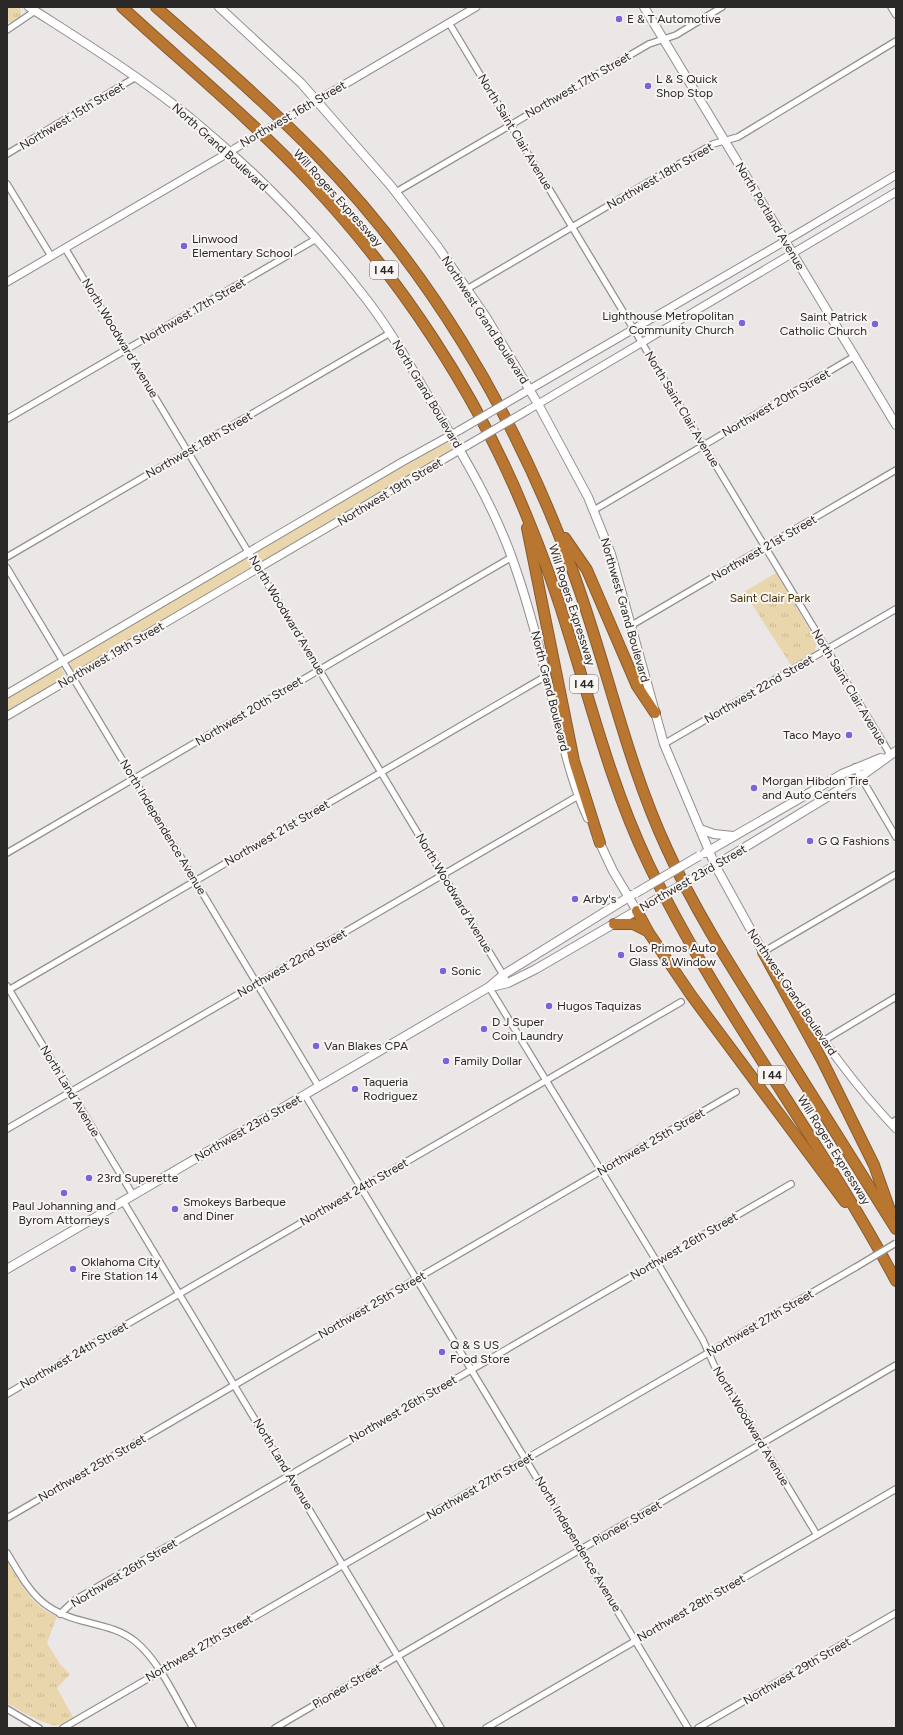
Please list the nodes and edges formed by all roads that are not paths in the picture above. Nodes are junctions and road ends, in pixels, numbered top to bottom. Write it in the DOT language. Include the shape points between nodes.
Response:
graph roads {
  1 [pos="122,7"];
  2 [pos="156,7"];
  3 [pos="218,7"];
  4 [pos="476,7"];
  5 [pos="644,7"];
  6 [pos="722,7"];
  7 [pos="891,7"];
  8 [pos="32,9"];
  9 [pos="896,15"];
  10 [pos="449,23"];
  11 [pos="7,30"];
  12 [pos="663,39"];
  13 [pos="896,41"];
  14 [pos="136,77"];
  15 [pos="314,102"];
  16 [pos="510,125"];
  17 [pos="724,141"];
  18 [pos="232,150"];
  19 [pos="7,154"];
  20 [pos="896,175"];
  21 [pos="7,184"];
  22 [pos="396,192"];
  23 [pos="896,192"];
  24 [pos="572,227"];
  25 [pos="316,239"];
  26 [pos="785,241"];
  27 [pos="65,248"];
  28 [pos="793,254"];
  29 [pos="52,256"];
  30 [pos="7,282"];
  31 [pos="467,289"];
  32 [pos="634,330"];
  33 [pos="390,333"];
  34 [pos="642,343"];
  35 [pos="127,349"];
  36 [pos="854,356"];
  37 [pos="529,389"];
  38 [pos="538,404"];
  39 [pos="7,419"];
  40 [pos="896,425"];
  41 [pos="451,435"];
  42 [pos="704,445"];
  43 [pos="460,450"];
  44 [pos="188,451"];
  45 [pos="896,470"];
  46 [pos="523,507"];
  47 [pos="594,510"];
  48 [pos="555,523"];
  49 [pos="765,547"];
  50 [pos="249,552"];
  51 [pos="7,557"];
  52 [pos="512,557"];
  53 [pos="7,568"];
  54 [pos="259,569"];
  55 [pos="896,609"];
  56 [pos="632,626"];
  57 [pos="826,650"];
  58 [pos="62,662"];
  59 [pos="320,669"];
  60 [pos="546,676"];
  61 [pos="72,678"];
  62 [pos="7,694"];
  63 [pos="655,713"];
  64 [pos="7,716"];
  65 [pos="664,744"];
  66 [pos="893,752"];
  67 [pos="855,768"];
  68 [pos="381,772"];
  69 [pos="860,777"];
  70 [pos="134,779"];
  71 [pos="578,796"];
  72 [pos="700,829"];
  73 [pos="733,836"];
  74 [pos="896,837"];
  75 [pos="600,843"];
  76 [pos="708,851"];
  77 [pos="7,853"];
  78 [pos="715,865"];
  79 [pos="444,874"];
  80 [pos="896,874"];
  81 [pos="196,881"];
  82 [pos="628,897"];
  83 [pos="640,909"];
  84 [pos="614,924"];
  85 [pos="649,933"];
  86 [pos="763,952"];
  87 [pos="503,975"];
  88 [pos="257,983"];
  89 [pos="508,983"];
  90 [pos="489,987"];
  91 [pos="8,989"];
  92 [pos="896,997"];
  93 [pos="681,1002"];
  94 [pos="823,1041"];
  95 [pos="545,1081"];
  96 [pos="319,1087"];
  97 [pos="71,1092"];
  98 [pos="736,1092"];
  99 [pos="305,1095"];
  100 [pos="893,1122"];
  101 [pos="7,1129"];
  102 [pos="896,1129"];
  103 [pos="601,1171"];
  104 [pos="791,1184"];
  105 [pos="362,1188"];
  106 [pos="133,1195"];
  107 [pos="123,1201"];
  108 [pos="896,1228"];
  109 [pos="896,1243"];
  110 [pos="877,1246"];
  111 [pos="657,1262"];
  112 [pos="7,1269"];
  113 [pos="417,1279"];
  114 [pos="896,1281"];
  115 [pos="179,1294"];
  116 [pos="709,1352"];
  117 [pos="896,1365"];
  118 [pos="472,1369"];
  119 [pos="235,1384"];
  120 [pos="7,1394"];
  121 [pos="762,1444"];
  122 [pos="527,1458"];
  123 [pos="289,1476"];
  124 [pos="896,1489"];
  125 [pos="7,1518"];
  126 [pos="817,1535"];
  127 [pos="581,1550"];
  128 [pos="7,1553"];
  129 [pos="343,1564"];
  130 [pos="896,1613"];
  131 [pos="60,1614"];
  132 [pos="635,1640"];
  133 [pos="398,1656"];
  134 [pos="160,1671"];
  135 [pos="7,1709"];
  136 [pos="40,1728"];
  137 [pos="63,1728"];
  138 [pos="193,1728"];
  139 [pos="275,1728"];
  140 [pos="441,1728"];
  141 [pos="486,1728"];
  142 [pos="688,1728"];
  143 [pos="698,1728"];
  1 -- 46 [label="highway, Will Rogers Expressway / I 44" via="284,156 366,247 411,306 451,368 488,434"];
  2 -- 48 [label="highway, Will Rogers Expressway / I 44" via="317,155 384,231 442,312 497,401 524,452"];
  3 -- 15 [label="main road, Northwest Grand Boulevard" via="256,41"];
  4 -- 10 [label="street, Northwest 16th Street"];
  5 -- 12 [label="main road, North Portland Avenue"];
  6 -- 12 [label="street, Northwest 17th Street" via="676,35"];
  7 -- 9 [label="street"];
  8 -- 11 [label="street"];
  8 -- 14 [label="main road, North Grand Boulevard"];
  10 -- 15 [label="street, Northwest 16th Street"];
  10 -- 16 [label="street, North Saint Clair Avenue"];
  12 -- 16 [label="street, Northwest 17th Street" via="649,44"];
  12 -- 17 [label="main road, North Portland Avenue"];
  13 -- 17 [label="street, Northwest 18th Street" via="738,137"];
  14 -- 18 [label="main road, North Grand Boulevard"];
  14 -- 19 [label="street, Northwest 15th Street"];
  15 -- 18 [label="street, Northwest 16th Street, bridge"];
  15 -- 22 [label="main road, Northwest Grand Boulevard"];
  16 -- 22 [label="street, Northwest 17th Street"];
  16 -- 24 [label="street, North Saint Clair Avenue"];
  17 -- 24 [label="street, Northwest 18th Street" via="713,144"];
  17 -- 26 [label="main road, North Portland Avenue"];
  18 -- 25 [label="main road, North Grand Boulevard"];
  18 -- 27 [label="street, Northwest 16th Street"];
  20 -- 26 [label="street, Northwest 19th Street"];
  21 -- 29 [label="street"];
  22 -- 31 [label="main road, Northwest Grand Boulevard"];
  23 -- 28 [label="street, Northwest 19th Street"];
  24 -- 31 [label="street, Northwest 18th Street"];
  24 -- 32 [label="street, North Saint Clair Avenue"];
  25 -- 33 [label="main road, North Grand Boulevard" via="368,300"];
  25 -- 35 [label="street, Northwest 17th Street"];
  26 -- 28 [label="main road, North Portland Avenue"];
  26 -- 32 [label="street, Northwest 19th Street"];
  27 -- 29 [label="street, Northwest 16th Street"];
  27 -- 35 [label="street, North Woodward Avenue"];
  28 -- 34 [label="street, Northwest 19th Street"];
  28 -- 36 [label="main road, North Portland Avenue"];
  29 -- 30 [label="street, Northwest 16th Street"];
  31 -- 37 [label="main road, Northwest Grand Boulevard"];
  32 -- 34 [label="street, North Saint Clair Avenue"];
  32 -- 37 [label="street, Northwest 19th Street"];
  33 -- 41 [label="main road, North Grand Boulevard"];
  33 -- 44 [label="street, Northwest 18th Street"];
  34 -- 38 [label="street, Northwest 19th Street"];
  34 -- 42 [label="street, North Saint Clair Avenue"];
  35 -- 39 [label="street, Northwest 17th Street"];
  35 -- 44 [label="street, North Woodward Avenue"];
  36 -- 40 [label="main road, North Portland Avenue"];
  36 -- 42 [label="street, Northwest 20th Street"];
  37 -- 38 [label="main road, Northwest Grand Boulevard"];
  37 -- 41 [label="street, Northwest 19th Street, bridge"];
  38 -- 43 [label="street, Northwest 19th Street, bridge"];
  38 -- 47 [label="main road, Northwest Grand Boulevard"];
  41 -- 43 [label="main road, North Grand Boulevard"];
  41 -- 50 [label="street, Northwest 19th Street"];
  42 -- 47 [label="street, Northwest 20th Street"];
  42 -- 49 [label="street, North Saint Clair Avenue"];
  43 -- 52 [label="main road, North Grand Boulevard" via="494,513"];
  43 -- 54 [label="street, Northwest 19th Street"];
  44 -- 50 [label="street, North Woodward Avenue"];
  44 -- 51 [label="street, Northwest 18th Street"];
  45 -- 49 [label="street, Northwest 21st Street"];
  46 -- 75 [label="highway" via="574,761"];
  46 -- 110 [label="highway, Will Rogers Expressway / I 44" via="560,604 609,765 647,861 685,937 828,1163"];
  47 -- 56 [label="main road, Northwest Grand Boulevard" via="611,554"];
  48 -- 63 [label="highway" via="587,570 637,686"];
  48 -- 108 [label="highway, Will Rogers Expressway / I 44" via="580,590 630,757 667,849 707,926"];
  49 -- 56 [label="street, Northwest 21st Street"];
  49 -- 57 [label="street, North Saint Clair Avenue"];
  50 -- 54 [label="street, North Woodward Avenue"];
  50 -- 58 [label="street, Northwest 19th Street"];
  52 -- 59 [label="street, Northwest 20th Street"];
  52 -- 60 [label="main road, North Grand Boulevard"];
  53 -- 58 [label="street, North Independence Avenue"];
  54 -- 59 [label="street, North Woodward Avenue"];
  54 -- 61 [label="street, Northwest 19th Street"];
  55 -- 57 [label="street, Northwest 22nd Street"];
  56 -- 63 [label="main road, Northwest Grand Boulevard"];
  57 -- 65 [label="street, Northwest 22nd Street"];
  57 -- 66 [label="street, North Saint Clair Avenue"];
  58 -- 61 [label="street, North Independence Avenue"];
  58 -- 62 [label="street, Northwest 19th Street"];
  59 -- 68 [label="street, North Woodward Avenue"];
  59 -- 70 [label="street, Northwest 20th Street"];
  60 -- 68 [label="street, Northwest 21st Street"];
  60 -- 71 [label="main road, North Grand Boulevard"];
  61 -- 64 [label="street, Northwest 19th Street"];
  61 -- 70 [label="street, North Independence Avenue"];
  63 -- 65 [label="main road, Northwest Grand Boulevard"];
  65 -- 72 [label="main road, Northwest Grand Boulevard"];
  66 -- 67 [label="main road, Northwest 23rd Street"];
  66 -- 69 [label="main road, Northwest 23rd Street"];
  67 -- 69 [label="street"];
  67 -- 73 [label="main road, Northwest 23rd Street"];
  68 -- 79 [label="street, North Woodward Avenue"];
  68 -- 81 [label="street, Northwest 21st Street"];
  69 -- 74 [label="street"];
  69 -- 78 [label="main road, Northwest 23rd Street"];
  70 -- 77 [label="street, Northwest 20th Street"];
  70 -- 81 [label="street, North Independence Avenue"];
  71 -- 75 [label="main road, North Grand Boulevard"];
  71 -- 79 [label="street, Northwest 22nd Street"];
  72 -- 73 [label="main road"];
  72 -- 76 [label="main road, Northwest Grand Boulevard"];
  73 -- 76 [label="main road, Northwest 23rd Street"];
  75 -- 82 [label="main road, North Grand Boulevard"];
  76 -- 78 [label="main road, Northwest Grand Boulevard"];
  76 -- 82 [label="main road, Northwest 23rd Street, bridge"];
  78 -- 83 [label="main road, Northwest 23rd Street, bridge"];
  78 -- 86 [label="main road, Northwest Grand Boulevard"];
  79 -- 87 [label="street, North Woodward Avenue"];
  79 -- 88 [label="street, Northwest 22nd Street"];
  80 -- 86 [label="street"];
  81 -- 88 [label="street, North Independence Avenue"];
  81 -- 91 [label="street, Northwest 21st Street"];
  82 -- 83 [label="main road, North Grand Boulevard"];
  82 -- 87 [label="main road, Northwest 23rd Street"];
  83 -- 84 [label="main road, Northwest 23rd Street"];
  83 -- 85 [label="highway"];
  84 -- 85 [label="highway" via="633,924"];
  84 -- 89 [label="main road, Northwest 23rd Street"];
  85 -- 110 [label="highway" via="691,995"];
  86 -- 94 [label="street, Northwest Grand Boulevard"];
  86 -- 108 [label="highway" via="822,1060 874,1165"];
  87 -- 89 [label="street, North Woodward Avenue"];
  87 -- 90 [label="main road, Northwest 23rd Street"];
  88 -- 96 [label="street, North Independence Avenue"];
  88 -- 97 [label="street, Northwest 22nd Street"];
  89 -- 90 [label="main road, Northwest 23rd Street"];
  90 -- 95 [label="street, North Woodward Avenue"];
  90 -- 96 [label="main road, Northwest 23rd Street"];
  91 -- 97 [label="street, North Land Avenue"];
  92 -- 94 [label="street"];
  93 -- 95 [label="street, Northwest 24th Street"];
  94 -- 100 [label="street, Northwest Grand Boulevard" via="854,1081"];
  95 -- 103 [label="street, North Woodward Avenue"];
  95 -- 105 [label="street, Northwest 24th Street"];
  96 -- 99 [label="main road, Northwest 23rd Street"];
  97 -- 101 [label="street, Northwest 22nd Street"];
  97 -- 106 [label="street, North Land Avenue"];
  98 -- 103 [label="street, Northwest 25th Street"];
  99 -- 105 [label="street, North Independence Avenue"];
  99 -- 106 [label="main road, Northwest 23rd Street"];
  100 -- 102 [label="street, Northwest Grand Boulevard"];
  103 -- 111 [label="street, North Woodward Avenue"];
  103 -- 113 [label="street, Northwest 25th Street"];
  104 -- 111 [label="street, Northwest 26th Street"];
  105 -- 113 [label="street, North Independence Avenue"];
  105 -- 115 [label="street, Northwest 24th Street"];
  106 -- 107 [label="main road, Northwest 23rd Street"];
  107 -- 112 [label="main road, Northwest 23rd Street"];
  107 -- 115 [label="street, North Land Avenue"];
  109 -- 116 [label="street, Northwest 27th Street, bridge"];
  110 -- 114 [label="highway, Will Rogers Expressway / I 44"];
  111 -- 116 [label="street, North Woodward Avenue"];
  111 -- 118 [label="street, Northwest 26th Street"];
  113 -- 118 [label="street, North Independence Avenue"];
  113 -- 119 [label="street, Northwest 25th Street"];
  115 -- 119 [label="street, North Land Avenue"];
  115 -- 120 [label="street, Northwest 24th Street"];
  116 -- 121 [label="street, North Woodward Avenue"];
  116 -- 122 [label="street, Northwest 27th Street"];
  117 -- 121 [label="street, Pioneer Street"];
  118 -- 122 [label="street, North Independence Avenue"];
  118 -- 123 [label="street, Northwest 26th Street"];
  119 -- 123 [label="street, North Land Avenue"];
  119 -- 125 [label="street, Northwest 25th Street"];
  121 -- 126 [label="street, North Woodward Avenue"];
  121 -- 127 [label="street, Pioneer Street"];
  122 -- 127 [label="street, North Independence Avenue"];
  122 -- 129 [label="street, Northwest 27th Street"];
  123 -- 129 [label="street, North Land Avenue"];
  123 -- 131 [label="street, Northwest 26th Street" via="75,1600"];
  124 -- 126 [label="street, Northwest 28th Street"];
  126 -- 132 [label="street, Northwest 28th Street"];
  127 -- 132 [label="street, North Independence Avenue"];
  127 -- 133 [label="street, Pioneer Street"];
  128 -- 131 [label="street" via="31,1593"];
  129 -- 133 [label="street, North Land Avenue"];
  129 -- 134 [label="street, Northwest 27th Street"];
  130 -- 143 [label="street, Northwest 29th Street"];
  131 -- 134 [label="street" via="121,1632 136,1642"];
  132 -- 141 [label="street, Northwest 28th Street"];
  132 -- 142 [label="street, North Independence Avenue"];
  133 -- 139 [label="street, Pioneer Street"];
  133 -- 140 [label="street, North Land Avenue"];
  134 -- 137 [label="street, Northwest 27th Street"];
  134 -- 138 [label="street"];
  135 -- 136 [label="street"];
}
